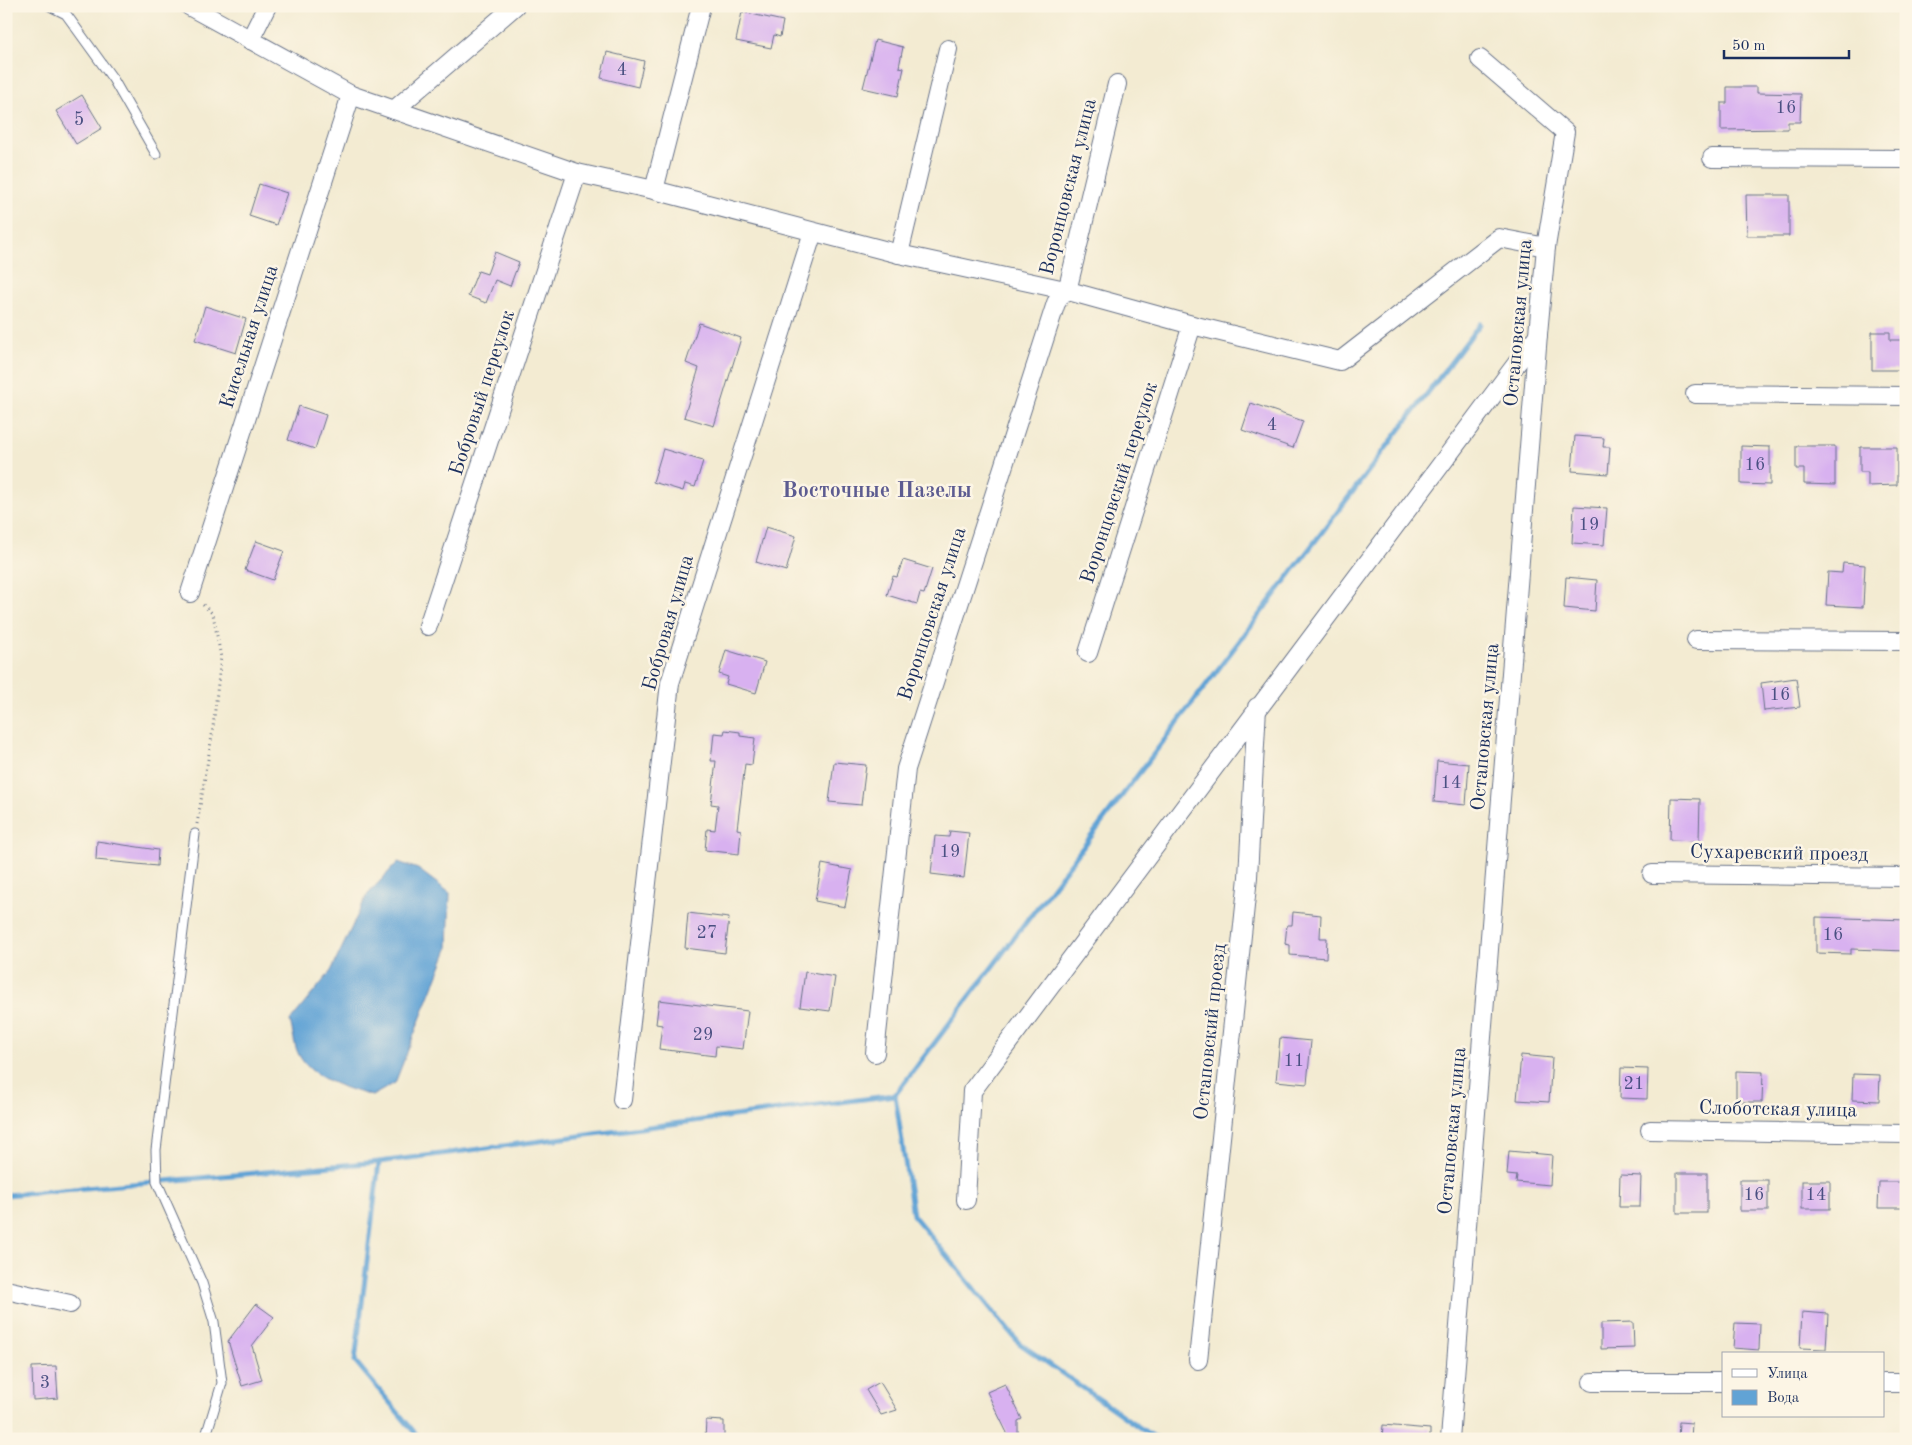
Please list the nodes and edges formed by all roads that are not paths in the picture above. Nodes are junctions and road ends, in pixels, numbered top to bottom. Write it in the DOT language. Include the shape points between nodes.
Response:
graph roads {
  1 [pos="50,6"];
  2 [pos="189,6"];
  3 [pos="267,6"];
  4 [pos="515,6"];
  5 [pos="700,6"];
  6 [pos="250,40"];
  7 [pos="948,49"];
  8 [pos="1480,59"];
  9 [pos="1117,84"];
  10 [pos="351,95"];
  11 [pos="394,110"];
  12 [pos="156,154"];
  13 [pos="1712,158"];
  14 [pos="1906,159"];
  15 [pos="577,172"];
  16 [pos="654,190"];
  17 [pos="813,232"];
  18 [pos="1546,246"];
  19 [pos="899,254"];
  20 [pos="1065,290"];
  21 [pos="1192,325"];
  22 [pos="1538,334"];
  23 [pos="1695,394"];
  24 [pos="1906,396"];
  25 [pos="190,592"];
  26 [pos="428,626"];
  27 [pos="1696,640"];
  28 [pos="1906,641"];
  29 [pos="1088,653"];
  30 [pos="1258,707"];
  31 [pos="195,834"];
  32 [pos="1652,874"];
  33 [pos="1906,877"];
  34 [pos="874,1053"];
  35 [pos="622,1100"];
  36 [pos="1650,1130"];
  37 [pos="1906,1134"];
  38 [pos="966,1200"];
  39 [pos="6,1290"];
  40 [pos="70,1304"];
  41 [pos="1198,1360"];
  42 [pos="1592,1382"];
  43 [pos="1722,1382"];
  44 [pos="1884,1383"];
  45 [pos="1906,1383"];
  46 [pos="205,1439"];
  47 [pos="1450,1439"];
  1 -- 12 [label="lane" via="66,14 107,70"];
  2 -- 6 [label="street"];
  3 -- 6 [label="street"];
  4 -- 11 [label="street"];
  5 -- 16 [label="street"];
  6 -- 10 [label="street"];
  7 -- 19 [label="street"];
  8 -- 18 [label="street, Остаповская улица" via="1565,132"];
  9 -- 20 [label="street, Воронцовская улица" via="1072,273"];
  10 -- 11 [label="street"];
  10 -- 25 [label="street, Кисельная улица"];
  11 -- 15 [label="street"];
  13 -- 14 [label="street"];
  15 -- 16 [label="street"];
  15 -- 26 [label="street, Бобровый переулок"];
  16 -- 17 [label="street"];
  17 -- 19 [label="street"];
  17 -- 35 [label="street, Бобровая улица" via="670,683"];
  18 -- 21 [label="street" via="1499,238 1340,361"];
  18 -- 22 [label="street, Остаповская улица"];
  19 -- 20 [label="street"];
  20 -- 21 [label="street"];
  20 -- 34 [label="street, Воронцовская улица" via="1056,303 906,768"];
  21 -- 29 [label="street, Воронцовский переулок"];
  22 -- 30 [label="street"];
  22 -- 47 [label="street, Остаповская улица"];
  23 -- 24 [label="street"];
  27 -- 28 [label="street"];
  30 -- 38 [label="street" via="972,1091"];
  30 -- 41 [label="street, Остаповский проезд" via="1248,877"];
  31 -- 46 [label="lane" via="156,1150 157,1182 202,1283 214,1322 222,1383"];
  32 -- 33 [label="street, Сухаревский проезд"];
  36 -- 37 [label="street, Слоботская улица"];
  39 -- 40 [label="street"];
  42 -- 43 [label="street"];
  44 -- 45 [label="street"];
}
